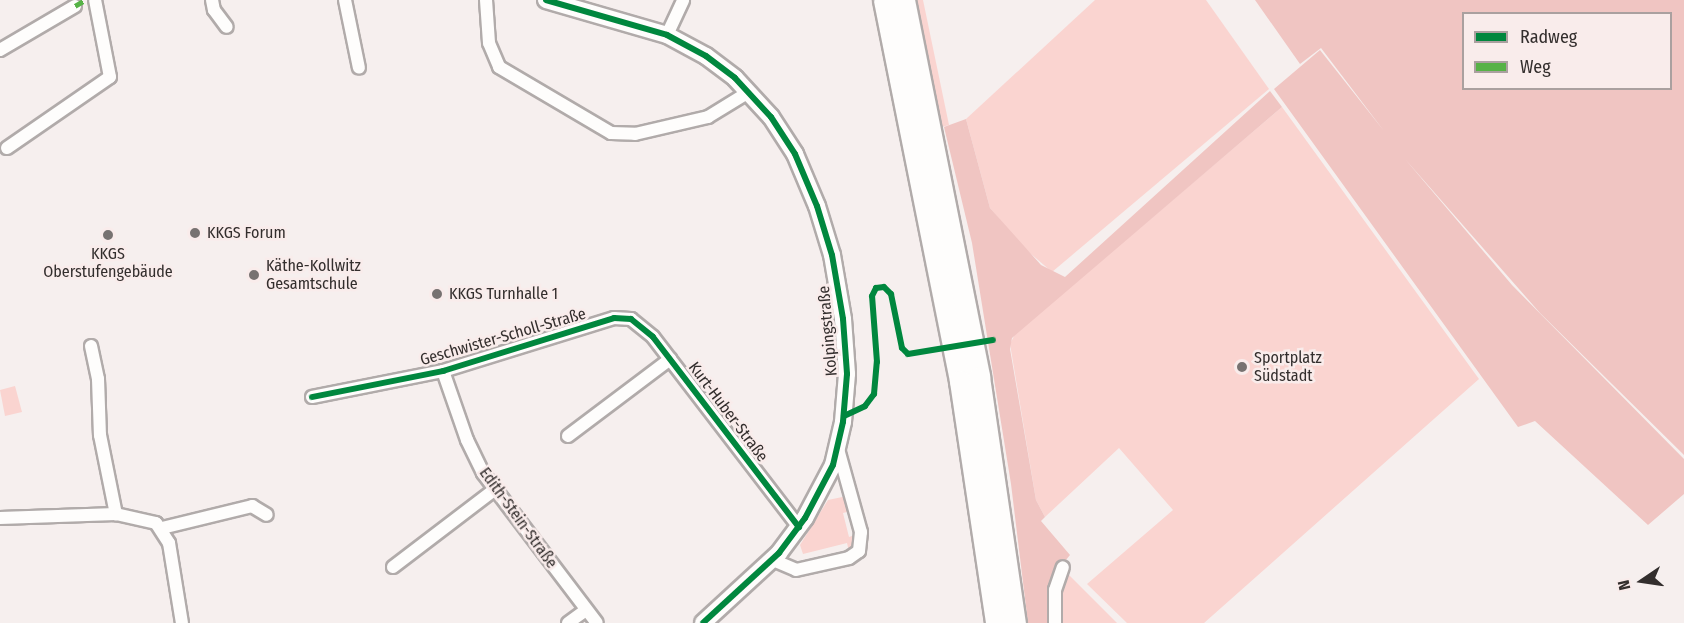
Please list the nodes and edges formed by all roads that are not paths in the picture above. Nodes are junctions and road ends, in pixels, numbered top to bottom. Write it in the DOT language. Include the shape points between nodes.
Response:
graph roads {
  1 [pos="95,0"];
  2 [pos="212,0"];
  3 [pos="345,0"];
  4 [pos="486,0"];
  5 [pos="546,0"];
  6 [pos="683,0"];
  7 [pos="884,0"];
  8 [pos="904,0"];
  9 [pos="75,6"];
  10 [pos="227,27"];
  11 [pos="667,35"];
  12 [pos="0,50"];
  13 [pos="359,68"];
  14 [pos="749,92"];
  15 [pos="7,148"];
  16 [pos="631,319"];
  17 [pos="90,346"];
  18 [pos="670,359"];
  19 [pos="443,371"];
  20 [pos="312,397"];
  21 [pos="568,436"];
  22 [pos="838,448"];
  23 [pos="494,490"];
  24 [pos="116,514"];
  25 [pos="267,515"];
  26 [pos="0,518"];
  27 [pos="799,527"];
  28 [pos="162,528"];
  29 [pos="773,560"];
  30 [pos="393,567"];
  31 [pos="1063,567"];
  32 [pos="586,610"];
  33 [pos="712,620"];
  34 [pos="182,623"];
  35 [pos="568,623"];
  36 [pos="597,623"];
  37 [pos="996,623"];
  38 [pos="1015,623"];
  39 [pos="1055,623"];
  1 -- 15 [label="street" via="110,76"];
  2 -- 10 [label="street" via="214,10"];
  3 -- 13 [label="street"];
  4 -- 14 [label="street" via="489,43 499,67 611,133 635,134 708,117"];
  5 -- 11 [label="street, Kolpingstraße"];
  6 -- 11 [label="street"];
  7 -- 37 [label="highway" via="960,381"];
  8 -- 38 [label="highway" via="979,377"];
  9 -- 12 [label="street"];
  11 -- 14 [label="street, Kolpingstraße" via="717,64"];
  14 -- 22 [label="street, Kolpingstraße" via="778,127 798,162 832,255 847,367"];
  16 -- 18 [label="street, Kurt-Huber-Straße" via="647,329"];
  16 -- 19 [label="street, Geschwister-Scholl-Straße" via="614,318"];
  17 -- 24 [label="street" via="99,384 100,435"];
  18 -- 21 [label="street"];
  18 -- 27 [label="street, Kurt-Huber-Straße"];
  19 -- 20 [label="street, Geschwister-Scholl-Straße"];
  19 -- 23 [label="street, Edith-Stein-Straße" via="470,449"];
  22 -- 27 [label="street, Kolpingstraße" via="821,490"];
  22 -- 29 [label="street" via="861,532 859,551 849,558 796,570"];
  23 -- 30 [label="street"];
  23 -- 32 [label="street, Edith-Stein-Straße"];
  24 -- 26 [label="street"];
  24 -- 28 [label="street" via="148,519"];
  25 -- 28 [label="street" via="252,506"];
  27 -- 29 [label="street, Kolpingstraße"];
  28 -- 34 [label="street" via="169,543"];
  29 -- 33 [label="street, Kolpingstraße"];
  31 -- 39 [label="street" via="1054,594"];
  32 -- 35 [label="street"];
  32 -- 36 [label="street, Edith-Stein-Straße"];
}
